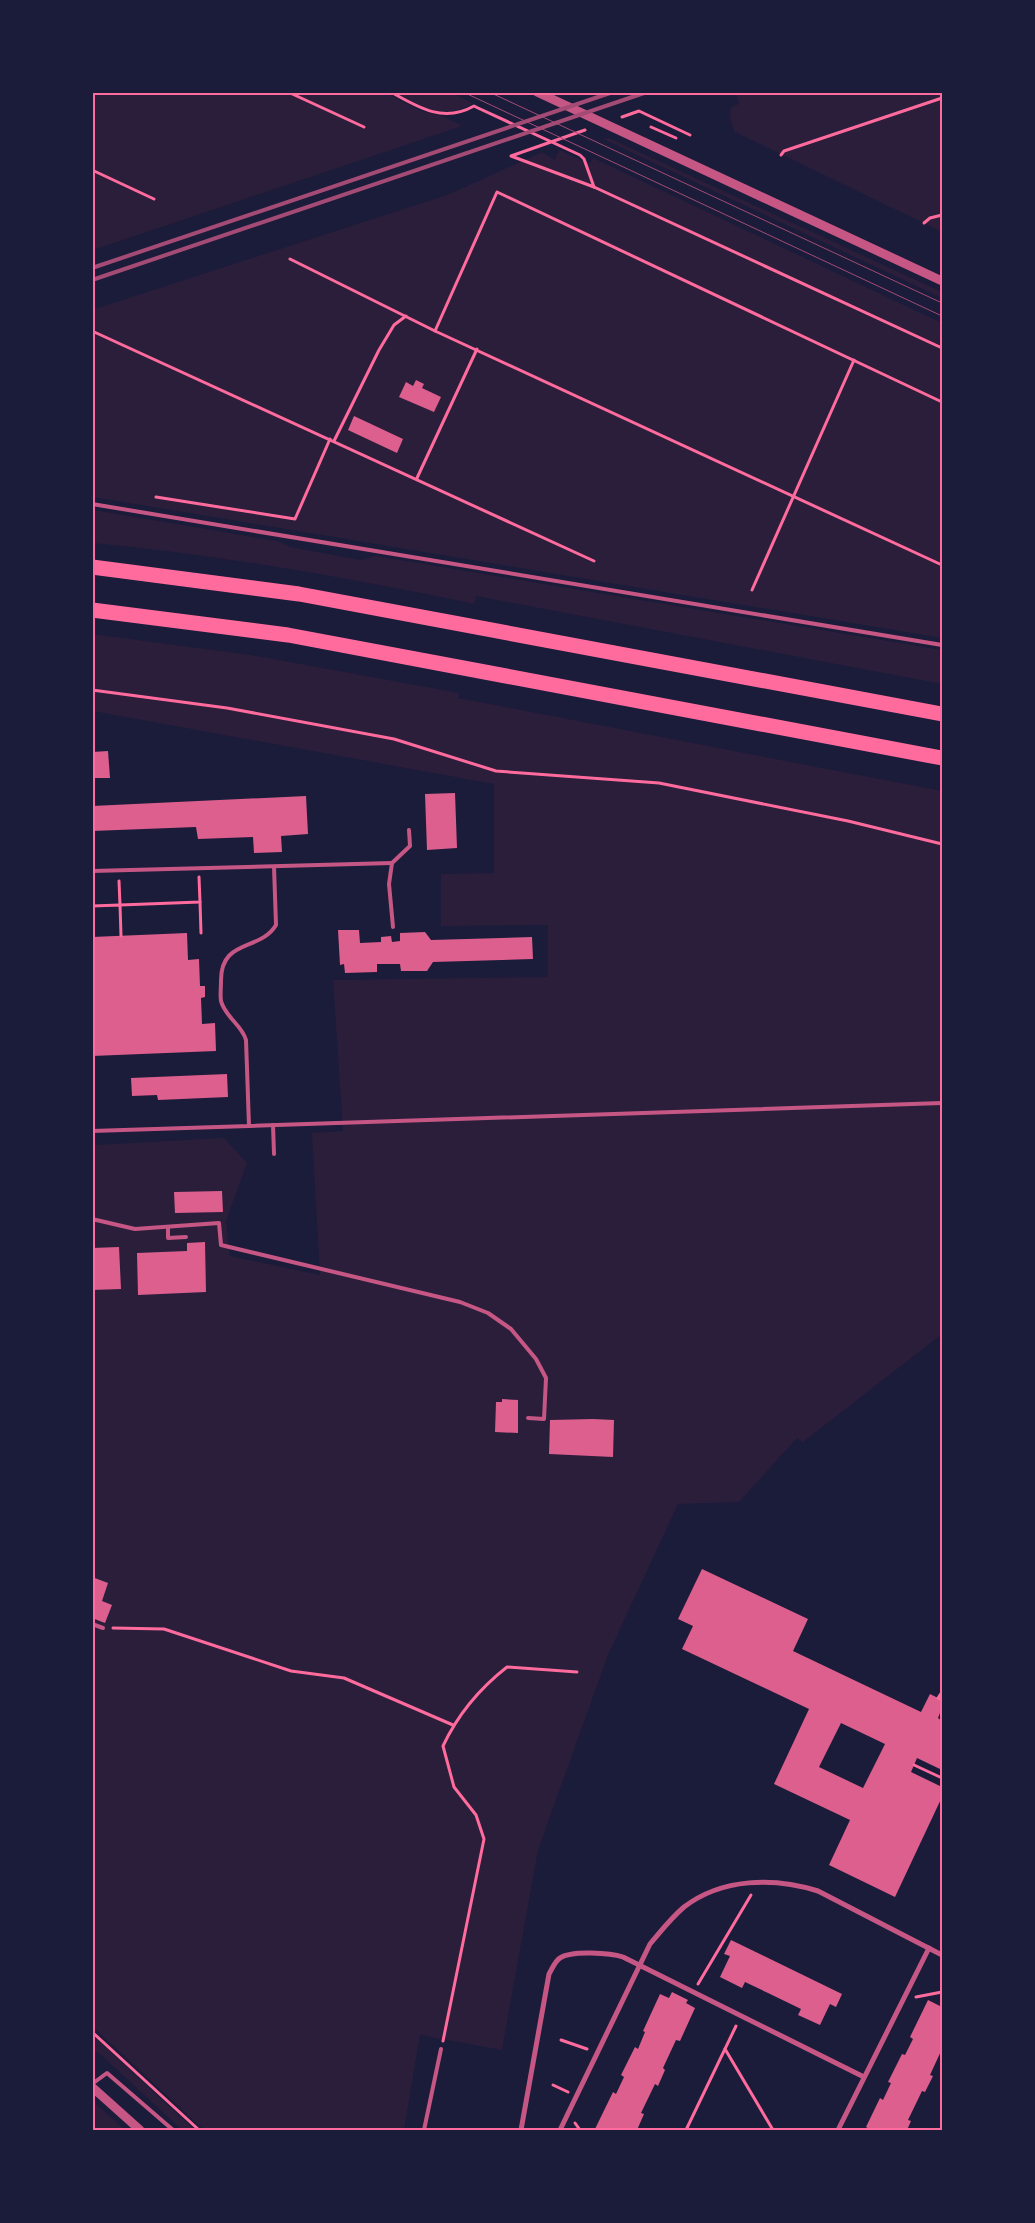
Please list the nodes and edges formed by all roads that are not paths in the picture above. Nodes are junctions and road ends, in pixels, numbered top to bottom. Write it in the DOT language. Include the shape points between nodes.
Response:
graph roads {
  1 [pos="538,92"];
  2 [pos="942,281"];
  3 [pos="92,504"];
  4 [pos="92,568"];
  5 [pos="92,610"];
  6 [pos="942,645"];
  7 [pos="942,714"];
  8 [pos="942,758"];
  9 [pos="410,830"];
  10 [pos="392,863"];
  11 [pos="274,867"];
  12 [pos="92,871"];
  13 [pos="393,927"];
  14 [pos="942,1102"];
  15 [pos="273,1125"];
  16 [pos="249,1126"];
  17 [pos="92,1131"];
  18 [pos="274,1154"];
  19 [pos="92,1218"];
  20 [pos="168,1227"];
  21 [pos="186,1237"];
  22 [pos="528,1418"];
  23 [pos="92,1624"];
  24 [pos="103,1628"];
  25 [pos="929,1948"];
  26 [pos="942,1955"];
  27 [pos="640,1965"];
  28 [pos="441,2049"];
  29 [pos="864,2077"];
  30 [pos="92,2085"];
  31 [pos="140,2130"];
  32 [pos="173,2130"];
  33 [pos="424,2130"];
  34 [pos="521,2130"];
  35 [pos="560,2130"];
  36 [pos="838,2130"];
  1 -- 2 [label="street"];
  3 -- 6 [label="lane"];
  4 -- 7 [label="highway" via="299,594"];
  5 -- 8 [label="highway" via="288,635"];
  9 -- 10 [label="lane" via="410,846"];
  10 -- 11 [label="lane"];
  10 -- 13 [label="lane" via="389,884"];
  11 -- 12 [label="lane"];
  11 -- 16 [label="lane" via="276,925 267,934 230,954 220,970 221,1000 225,1010 244,1032 246,1040"];
  14 -- 15 [label="lane"];
  15 -- 16 [label="lane"];
  15 -- 18 [label="lane"];
  16 -- 17 [label="lane"];
  19 -- 20 [label="lane" via="135,1229"];
  20 -- 21 [label="lane" via="168,1238"];
  20 -- 22 [label="lane" via="219,1223 221,1245 460,1302 488,1313 511,1329 536,1359 546,1378 544,1419"];
  23 -- 24 [label="lane"];
  25 -- 26 [label="street"];
  25 -- 27 [label="street" via="818,1892 774,1882 756,1883 734,1885 694,1900 672,1918 650,1944"];
  25 -- 29 [label="street"];
  27 -- 29 [label="street"];
  27 -- 34 [label="street" via="612,1953 560,1957 549,1974 544,1996"];
  27 -- 35 [label="street"];
  28 -- 33 [label="lane"];
  29 -- 36 [label="street"];
  30 -- 31 [label="street"];
  30 -- 32 [label="lane" via="107,2073"];
}
